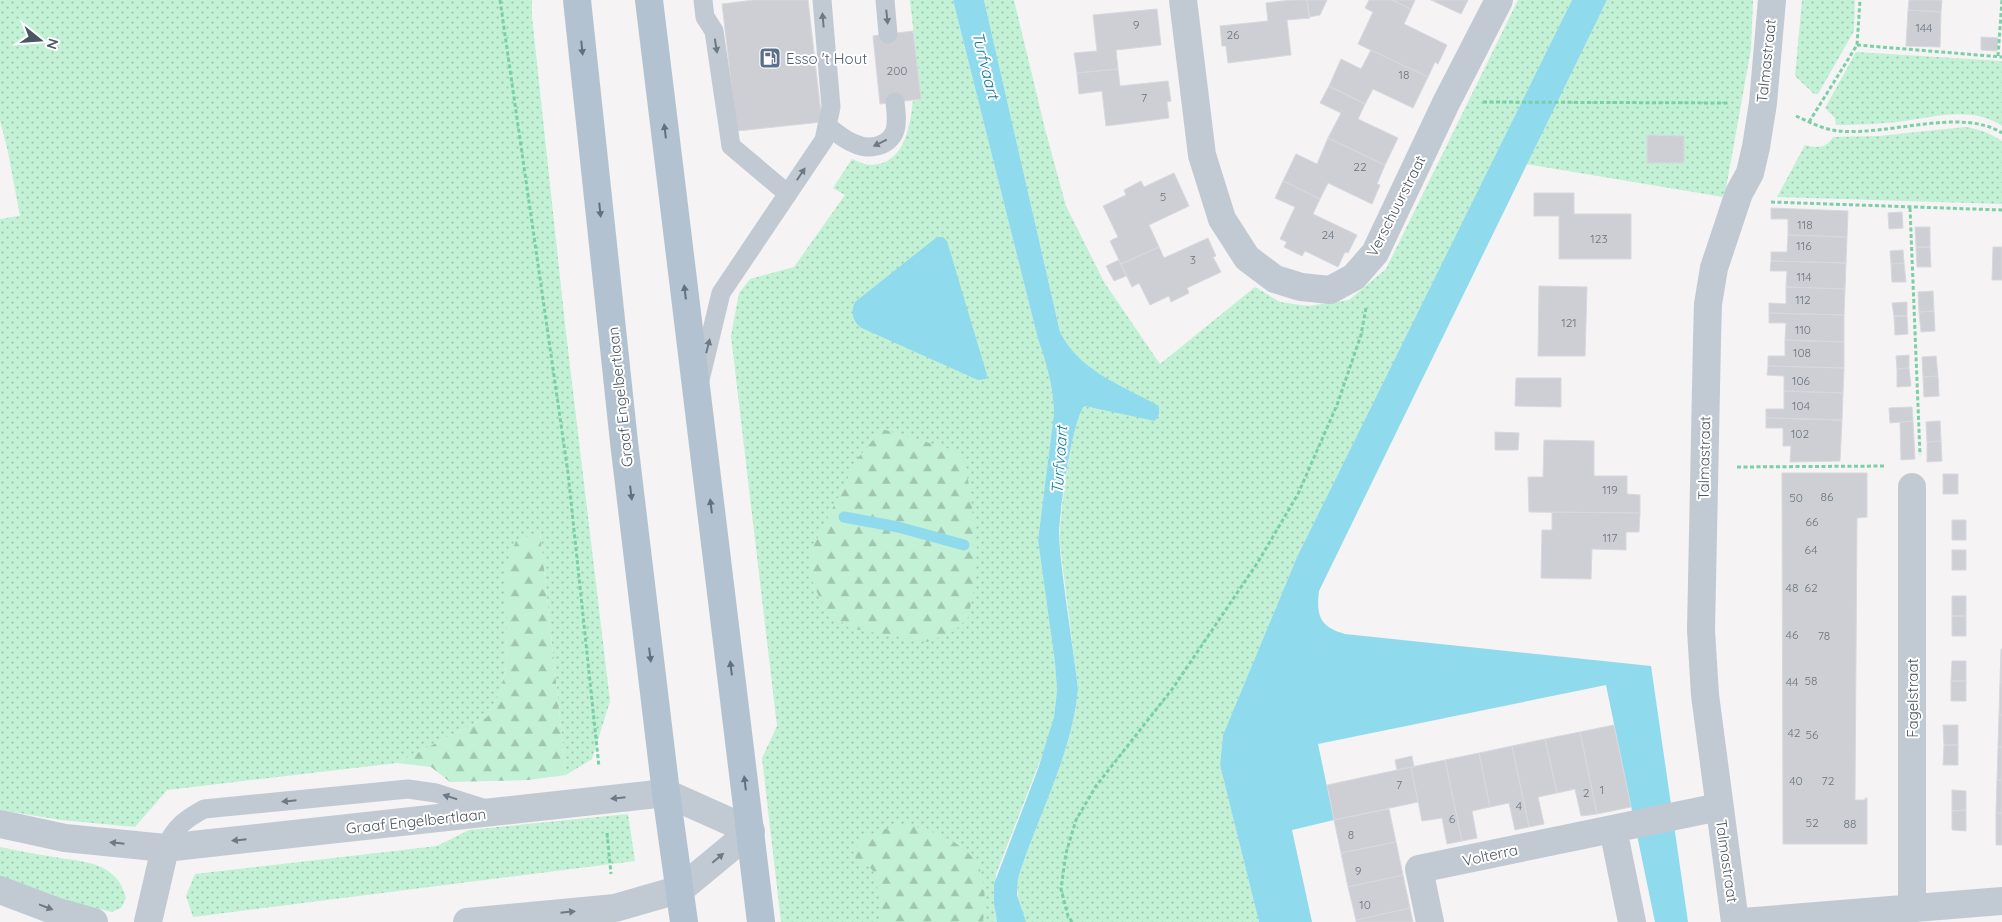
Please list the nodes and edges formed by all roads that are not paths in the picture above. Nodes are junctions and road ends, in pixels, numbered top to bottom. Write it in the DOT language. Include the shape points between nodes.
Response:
graph roads {
  1 [pos="577,0"];
  2 [pos="649,0"];
  3 [pos="703,0"];
  4 [pos="822,0"];
  5 [pos="885,0"];
  6 [pos="1183,0"];
  7 [pos="1499,0"];
  8 [pos="1772,0"];
  9 [pos="888,34"];
  10 [pos="896,102"];
  11 [pos="827,126"];
  12 [pos="788,194"];
  13 [pos="697,393"];
  14 [pos="1912,487"];
  15 [pos="666,793"];
  16 [pos="1719,807"];
  17 [pos="0,824"];
  18 [pos="1624,827"];
  19 [pos="750,831"];
  20 [pos="165,848"];
  21 [pos="681,889"];
  22 [pos="0,890"];
  23 [pos="2002,901"];
  24 [pos="1912,908"];
  25 [pos="94,922"];
  26 [pos="148,922"];
  27 [pos="467,922"];
  28 [pos="684,922"];
  29 [pos="761,922"];
  30 [pos="1430,922"];
  31 [pos="1632,922"];
  32 [pos="1735,922"];
  33 [pos="1743,922"];
  1 -- 15 [label="main road, Graaf Engelbertlaan, one-way"];
  13 -- 2 [label="main road, one-way"];
  3 -- 12 [label="lane, one-way" via="705,17 714,31 731,146"];
  11 -- 4 [label="lane, one-way" via="831,107"];
  5 -- 9 [label="lane, one-way"];
  6 -- 7 [label="street, Verschuurstraat" via="1202,155 1222,219 1247,258 1275,279 1301,287 1330,290 1354,277 1375,253"];
  8 -- 16 [label="street, Talmastraat" via="1763,103 1750,173 1739,193 1714,268 1708,304 1701,630 1705,695"];
  10 -- 11 [label="lane, one-way" via="894,132 886,143 872,148 855,145"];
  12 -- 11 [label="lane, one-way" via="824,140"];
  13 -- 12 [label="lane, one-way" via="721,293"];
  19 -- 13 [label="main road, one-way"];
  14 -- 24 [label="street, Fagelstraat"];
  15 -- 19 [label="street"];
  15 -- 20 [label="street, Graaf Engelbertlaan, one-way"];
  15 -- 21 [label="main road, Graaf Engelbertlaan"];
  16 -- 18 [label="street, Volterra"];
  16 -- 32 [label="street, Talmastraat"];
  20 -- 17 [label="street, Graaf Engelbertlaan, one-way" via="65,838"];
  18 -- 30 [label="street, Volterra" via="1419,869"];
  18 -- 31 [label="street"];
  21 -- 19 [label="street, one-way"];
  19 -- 29 [label="main road"];
  20 -- 26 [label="street"];
  27 -- 21 [label="street, one-way" via="615,908"];
  21 -- 28 [label="main road, Graaf Engelbertlaan"];
  22 -- 25 [label="street, one-way"];
  23 -- 24 [label="street"];
  24 -- 33 [label="street"];
}
